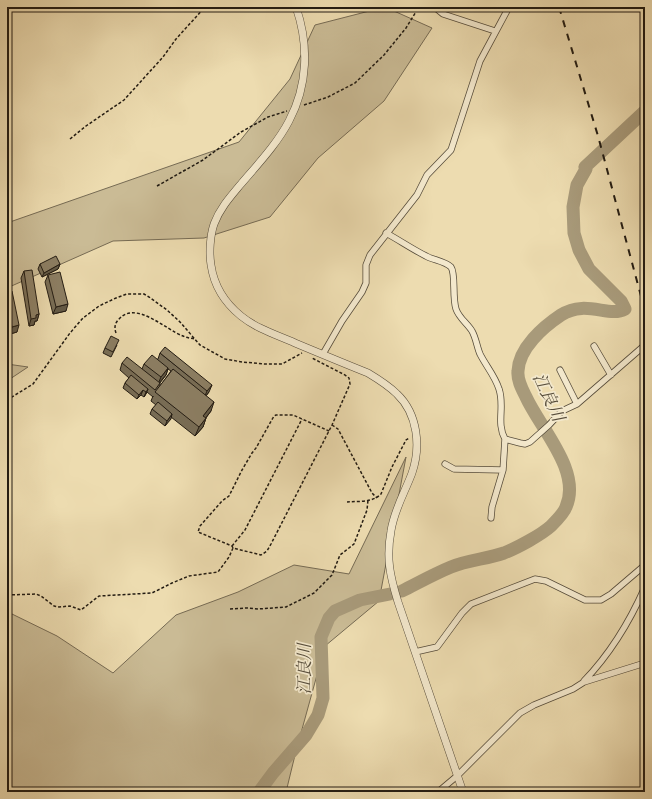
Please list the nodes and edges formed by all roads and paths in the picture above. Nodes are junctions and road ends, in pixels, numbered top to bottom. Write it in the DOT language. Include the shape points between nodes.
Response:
graph roads {
  1 [pos="205,7"];
  2 [pos="296,7"];
  3 [pos="419,7"];
  4 [pos="436,7"];
  5 [pos="509,7"];
  6 [pos="495,31"];
  7 [pos="295,108"];
  8 [pos="70,139"];
  9 [pos="157,186"];
  10 [pos="386,233"];
  11 [pos="116,333"];
  12 [pos="195,339"];
  13 [pos="645,345"];
  14 [pos="594,346"];
  15 [pos="310,349"];
  16 [pos="323,354"];
  17 [pos="560,370"];
  18 [pos="610,375"];
  19 [pos="7,400"];
  20 [pos="577,404"];
  21 [pos="302,419"];
  22 [pos="332,425"];
  23 [pos="329,431"];
  24 [pos="416,431"];
  25 [pos="505,439"];
  26 [pos="445,464"];
  27 [pos="503,470"];
  28 [pos="378,498"];
  29 [pos="368,500"];
  30 [pos="347,502"];
  31 [pos="491,518"];
  32 [pos="232,547"];
  33 [pos="645,565"];
  34 [pos="645,587"];
  35 [pos="7,595"];
  36 [pos="230,609"];
  37 [pos="415,652"];
  38 [pos="645,663"];
  39 [pos="584,682"];
  40 [pos="457,776"];
  41 [pos="438,792"];
  42 [pos="462,792"];
  1 -- 8 [label="path" via="124,100"];
  2 -- 7 [label="street" via="305,50 304,75"];
  3 -- 7 [label="path" via="384,55 355,83 328,97"];
  4 -- 6 [label="street" via="443,14"];
  5 -- 6 [label="street"];
  6 -- 10 [label="street" via="480,61 451,150 427,175 417,196"];
  7 -- 9 [label="path" via="268,117 241,132 203,160"];
  7 -- 15 [label="street" via="276,141 226,202 214,224 210,259 212,277 222,296 241,316 264,330"];
  10 -- 16 [label="street" via="370,255 366,265 366,283 362,292"];
  10 -- 25 [label="street" via="452,269 453,294 458,314 472,331 479,352 499,389 500,426"];
  11 -- 12 [label="path" via="115,324 118,320 136,312 183,336"];
  12 -- 15 [label="path" via="210,352 224,359 242,362 282,364"];
  12 -- 19 [label="path" via="167,310 144,294 127,294 99,306 83,318 33,384"];
  13 -- 18 [label="street"];
  14 -- 18 [label="street"];
  15 -- 16 [label="street"];
  15 -- 22 [label="path" via="313,359 345,375 350,381"];
  16 -- 24 [label="street" via="383,382 404,402"];
  17 -- 20 [label="street"];
  18 -- 20 [label="street"];
  20 -- 25 [label="street" via="562,411 530,442 525,444"];
  21 -- 23 [label="path"];
  21 -- 32 [label="path" via="245,530"];
  21 -- 32 [label="path" via="293,415 274,416 228,496 200,526 198,532"];
  22 -- 23 [label="path"];
  22 -- 28 [label="path" via="338,429 372,493"];
  23 -- 32 [label="path" via="267,551 261,555"];
  24 -- 28 [label="path" via="406,440"];
  24 -- 37 [label="street" via="415,463 391,529 388,561"];
  25 -- 27 [label="street"];
  26 -- 27 [label="street" via="454,469"];
  27 -- 31 [label="street"];
  28 -- 29 [label="path"];
  29 -- 30 [label="path"];
  29 -- 36 [label="path" via="367,510 354,544 340,555 332,575 314,592 286,606"];
  32 -- 35 [label="path" via="229,557 218,572 189,576 152,592 99,596 81,610 70,606 54,606 36,594"];
  33 -- 37 [label="street" via="601,600 585,600 546,581 536,579 472,604 462,613 437,647"];
  34 -- 39 [label="street" via="626,624 600,664"];
  37 -- 40 [label="street"];
  38 -- 39 [label="street"];
  39 -- 40 [label="street" via="520,713"];
  40 -- 41 [label="street"];
  40 -- 42 [label="street"];
}
